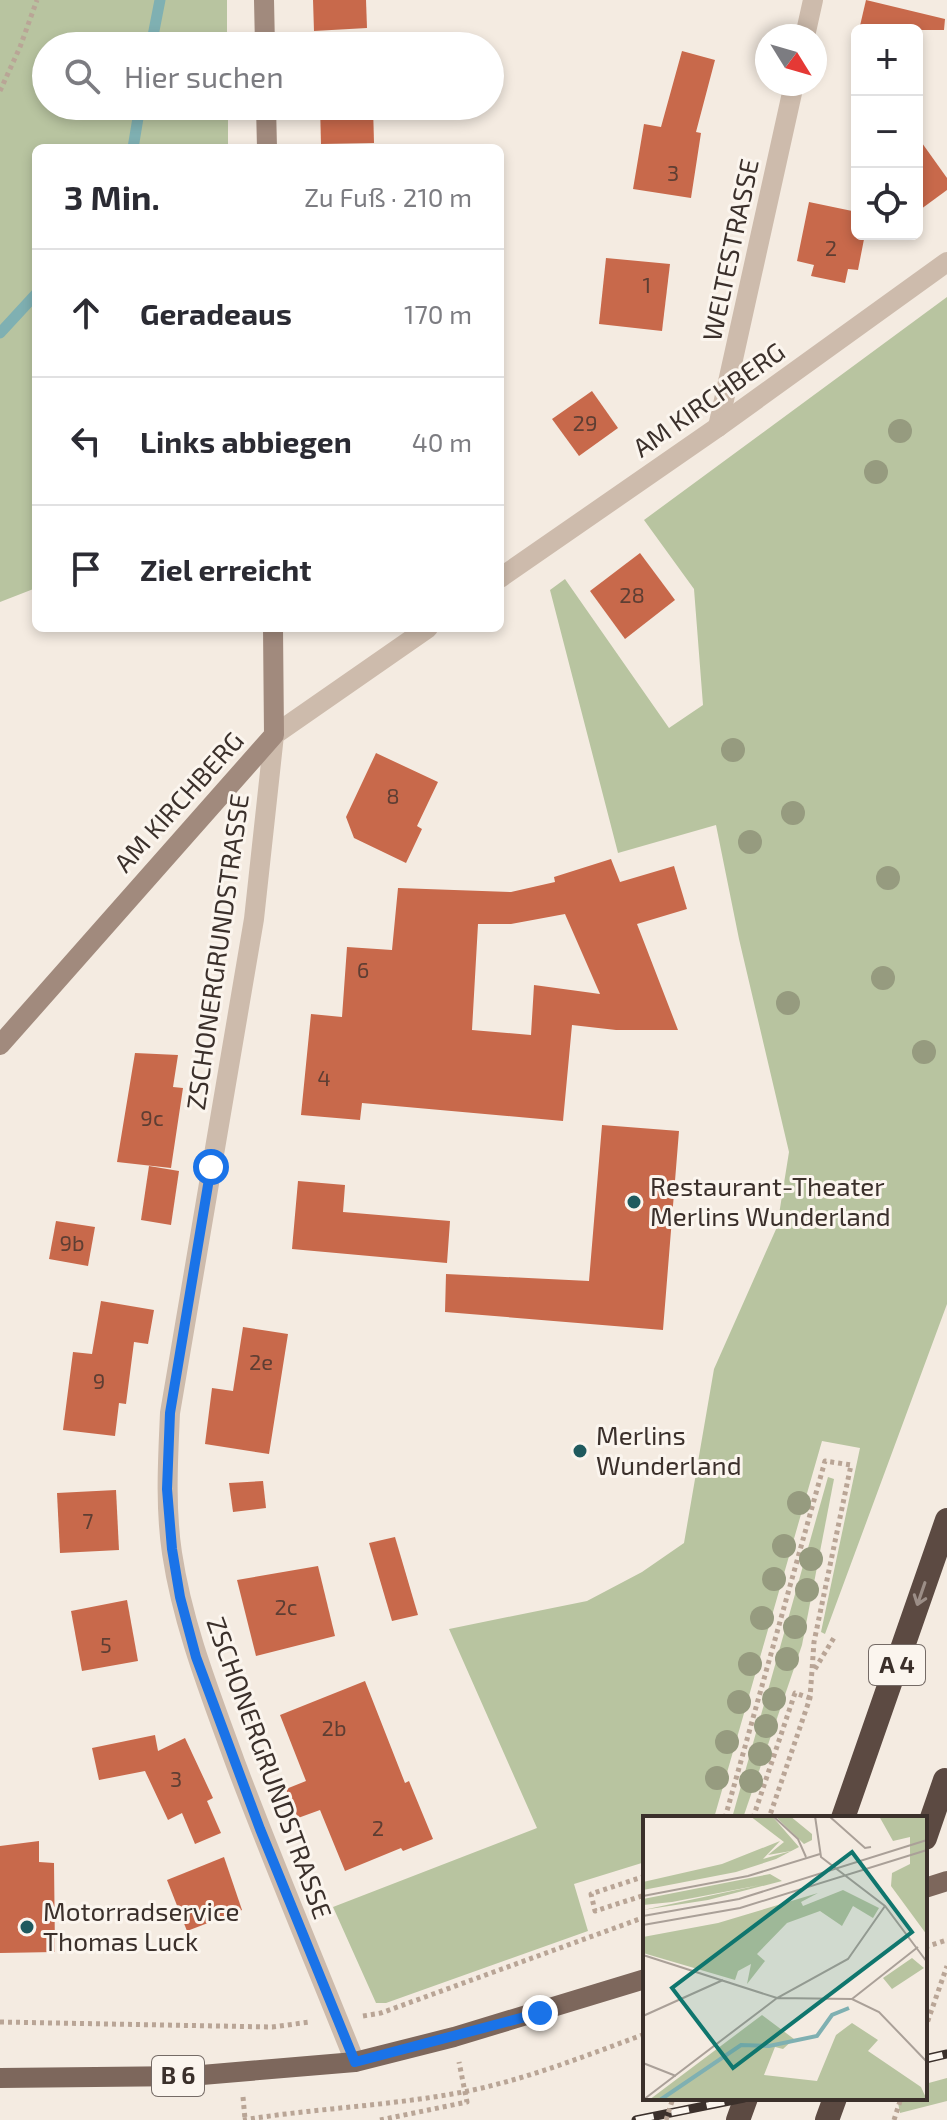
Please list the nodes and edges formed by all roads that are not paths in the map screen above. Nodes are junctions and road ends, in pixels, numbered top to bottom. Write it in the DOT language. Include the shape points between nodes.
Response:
graph roads {
  1 [pos="264,0"];
  2 [pos="813,0"];
  3 [pos="808,24"];
  4 [pos="265,32"];
  5 [pos="791,96"];
  6 [pos="266,120"];
  7 [pos="267,144"];
  8 [pos="947,262"];
  9 [pos="718,427"];
  10 [pos="504,575"];
  11 [pos="273,632"];
  12 [pos="422,632"];
  13 [pos="274,735"];
  14 [pos="0,1045"];
  15 [pos="947,1520"];
  16 [pos="946,1777"];
  17 [pos="845,1814"];
  18 [pos="927,1832"];
  19 [pos="947,1881"];
  20 [pos="927,1887"];
  21 [pos="643,1980"];
  22 [pos="355,2062"];
  23 [pos="0,2078"];
  24 [pos="745,2100"];
  25 [pos="834,2100"];
  26 [pos="738,2120"];
  27 [pos="827,2120"];
  1 -- 4 [label="street"];
  2 -- 3 [label="street"];
  5 -- 9 [label="street, WELTESTRASSE"];
  6 -- 7 [label="street"];
  8 -- 9 [label="street, AM KIRCHBERG"];
  9 -- 10 [label="street, AM KIRCHBERG"];
  11 -- 13 [label="street, ZSCHONERGRUNDSTRASSE"];
  12 -- 13 [label="street, AM KIRCHBERG"];
  13 -- 14 [label="street, AM KIRCHBERG"];
  13 -- 22 [label="street, ZSCHONERGRUNDSTRASSE" via="254,919 170,1413 167,1489 180,1597 196,1657"];
  15 -- 17 [label="highway, A 4, one-way"];
  16 -- 18 [label="highway, bridge"];
  19 -- 20 [label="main road"];
  21 -- 22 [label="main road, B 6"];
  22 -- 23 [label="main road, B 6" via="190,2076"];
  24 -- 26 [label="highway"];
  25 -- 27 [label="highway"];
}
